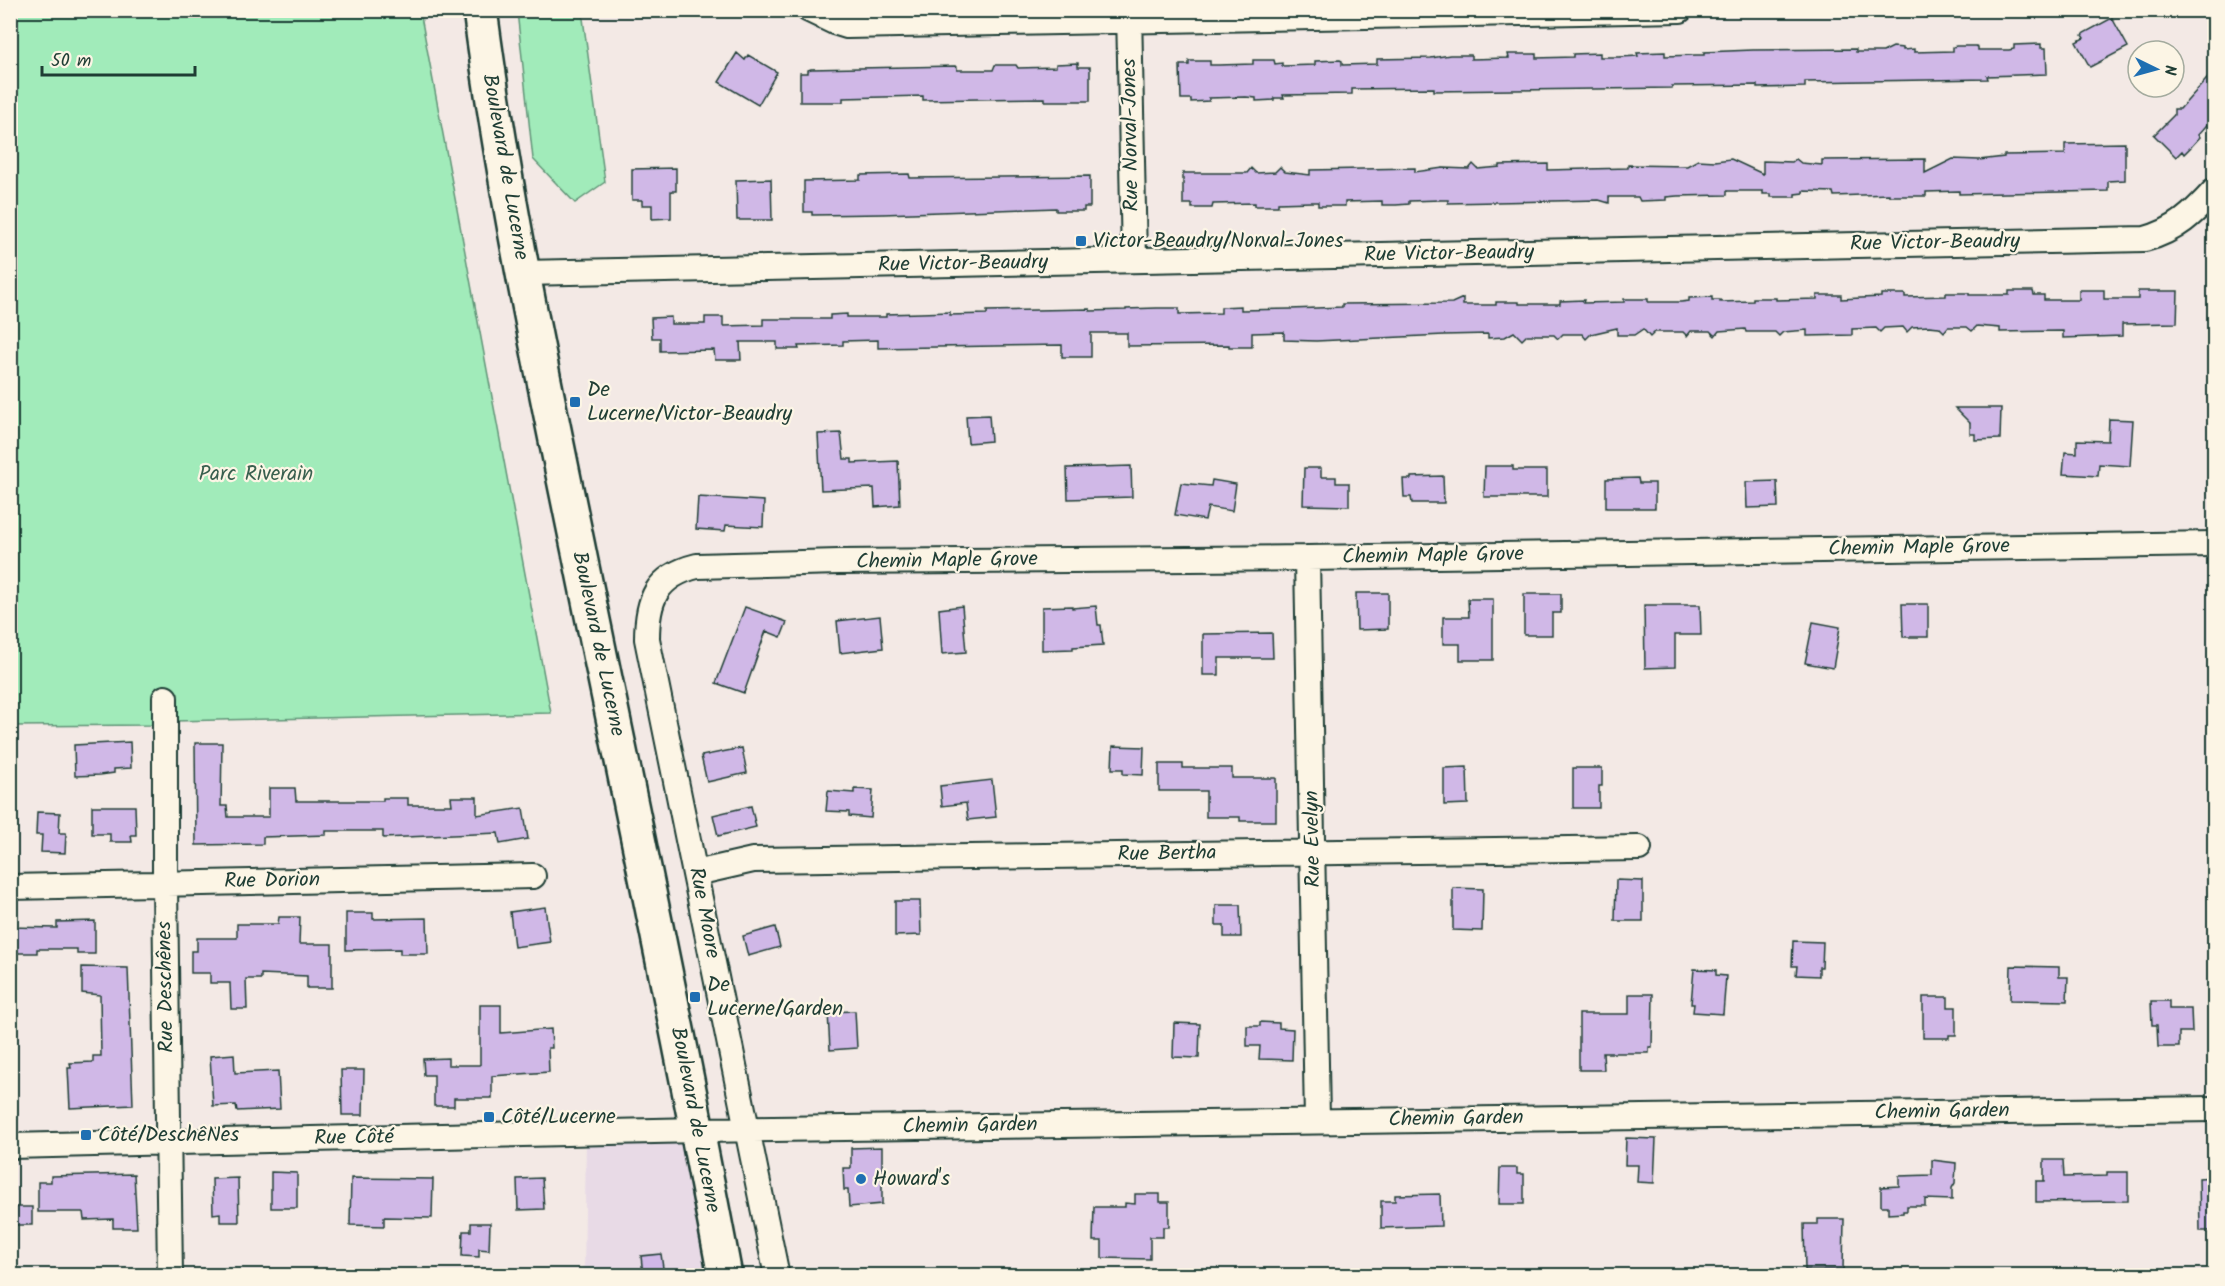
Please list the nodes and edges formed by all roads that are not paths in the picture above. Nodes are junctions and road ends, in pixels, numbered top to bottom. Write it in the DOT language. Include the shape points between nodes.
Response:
graph roads {
  1 [pos="480,10"];
  2 [pos="809,10"];
  3 [pos="1680,10"];
  4 [pos="1129,15"];
  5 [pos="2214,191"];
  6 [pos="1134,260"];
  7 [pos="523,273"];
  8 [pos="2214,544"];
  9 [pos="1307,558"];
  10 [pos="658,588"];
  11 [pos="165,698"];
  12 [pos="1639,848"];
  13 [pos="1313,852"];
  14 [pos="696,873"];
  15 [pos="533,876"];
  16 [pos="165,884"];
  17 [pos="10,887"];
  18 [pos="2214,1109"];
  19 [pos="1317,1121"];
  20 [pos="746,1129"];
  21 [pos="698,1130"];
  22 [pos="168,1142"];
  23 [pos="10,1146"];
  24 [pos="170,1275"];
  25 [pos="725,1275"];
  26 [pos="777,1275"];
  1 -- 7 [label="main road, Boulevard de Lucerne"];
  2 -- 4 [label="street" via="847,26"];
  3 -- 4 [label="street"];
  4 -- 6 [label="street, Rue Norval-Jones"];
  5 -- 6 [label="street, Rue Victor-Beaudry" via="2178,226 2145,239"];
  6 -- 7 [label="street, Rue Victor-Beaudry"];
  7 -- 21 [label="main road, Boulevard de Lucerne"];
  8 -- 9 [label="street, Chemin Maple Grove"];
  9 -- 10 [label="street, Chemin Maple Grove" via="697,566 681,570"];
  9 -- 13 [label="street, Rue Evelyn"];
  10 -- 14 [label="street, Rue Moore" via="651,599 647,639"];
  11 -- 16 [label="street, Rue Deschênes"];
  12 -- 13 [label="street, Rue Bertha"];
  13 -- 14 [label="street, Rue Bertha" via="753,860"];
  13 -- 19 [label="street, Rue Evelyn"];
  14 -- 20 [label="street, Rue Moore"];
  15 -- 16 [label="street, Rue Dorion"];
  16 -- 17 [label="street, Rue Dorion"];
  16 -- 22 [label="street, Rue Deschênes"];
  18 -- 19 [label="street, Chemin Garden"];
  19 -- 20 [label="street, Chemin Garden"];
  20 -- 21 [label="street, Chemin Garden"];
  20 -- 26 [label="street, Rue Moore"];
  21 -- 22 [label="street, Rue Côté"];
  21 -- 25 [label="main road, Boulevard de Lucerne"];
  22 -- 23 [label="street, Rue Côté"];
  22 -- 24 [label="street, Rue Deschênes"];
}
